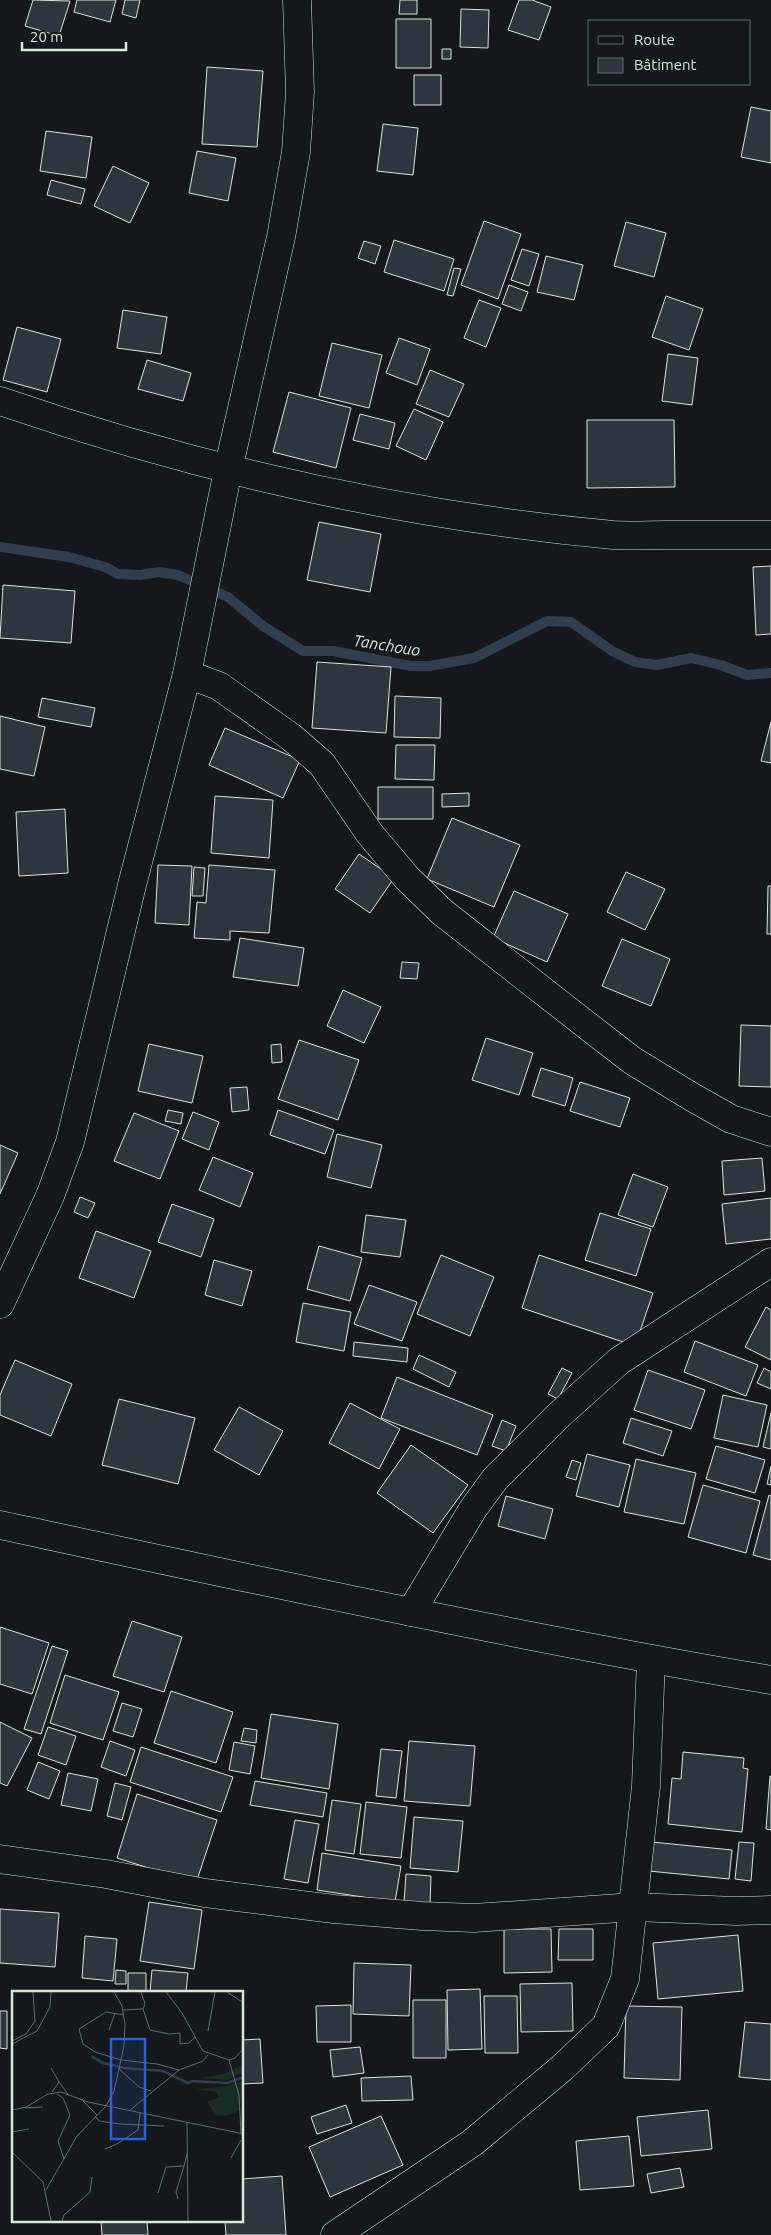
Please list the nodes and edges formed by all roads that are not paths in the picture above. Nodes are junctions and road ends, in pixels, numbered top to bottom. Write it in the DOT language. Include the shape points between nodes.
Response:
graph roads {
  1 [pos="297,0"];
  2 [pos="0,401"];
  3 [pos="228,470"];
  4 [pos="771,536"];
  5 [pos="187,674"];
  6 [pos="771,1132"];
  7 [pos="771,1262"];
  8 [pos="0,1304"];
  9 [pos="0,1524"];
  10 [pos="411,1612"];
  11 [pos="651,1660"];
  12 [pos="771,1680"];
  13 [pos="0,1859"];
  14 [pos="634,1908"];
  15 [pos="771,1910"];
  16 [pos="335,2235"];
  1 -- 3 [label="street" via="300,92 296,152 281,237"];
  2 -- 3 [label="street"];
  3 -- 4 [label="street" via="320,491 512,523 615,535"];
  3 -- 5 [label="street"];
  5 -- 6 [label="street" via="219,686 291,737 322,764 370,834 407,878 442,912 633,1061 731,1119"];
  5 -- 8 [label="street" via="70,1142 50,1196"];
  7 -- 10 [label="street" via="619,1361 559,1415 495,1479 473,1509"];
  9 -- 10 [label="street"];
  10 -- 11 [label="street"];
  11 -- 12 [label="street"];
  11 -- 14 [label="street" via="646,1786"];
  13 -- 14 [label="street" via="204,1892 334,1909 422,1916 474,1918"];
  14 -- 15 [label="street" via="736,1912"];
  14 -- 16 [label="street" via="625,1979 606,2026 562,2068 472,2143"];
}
